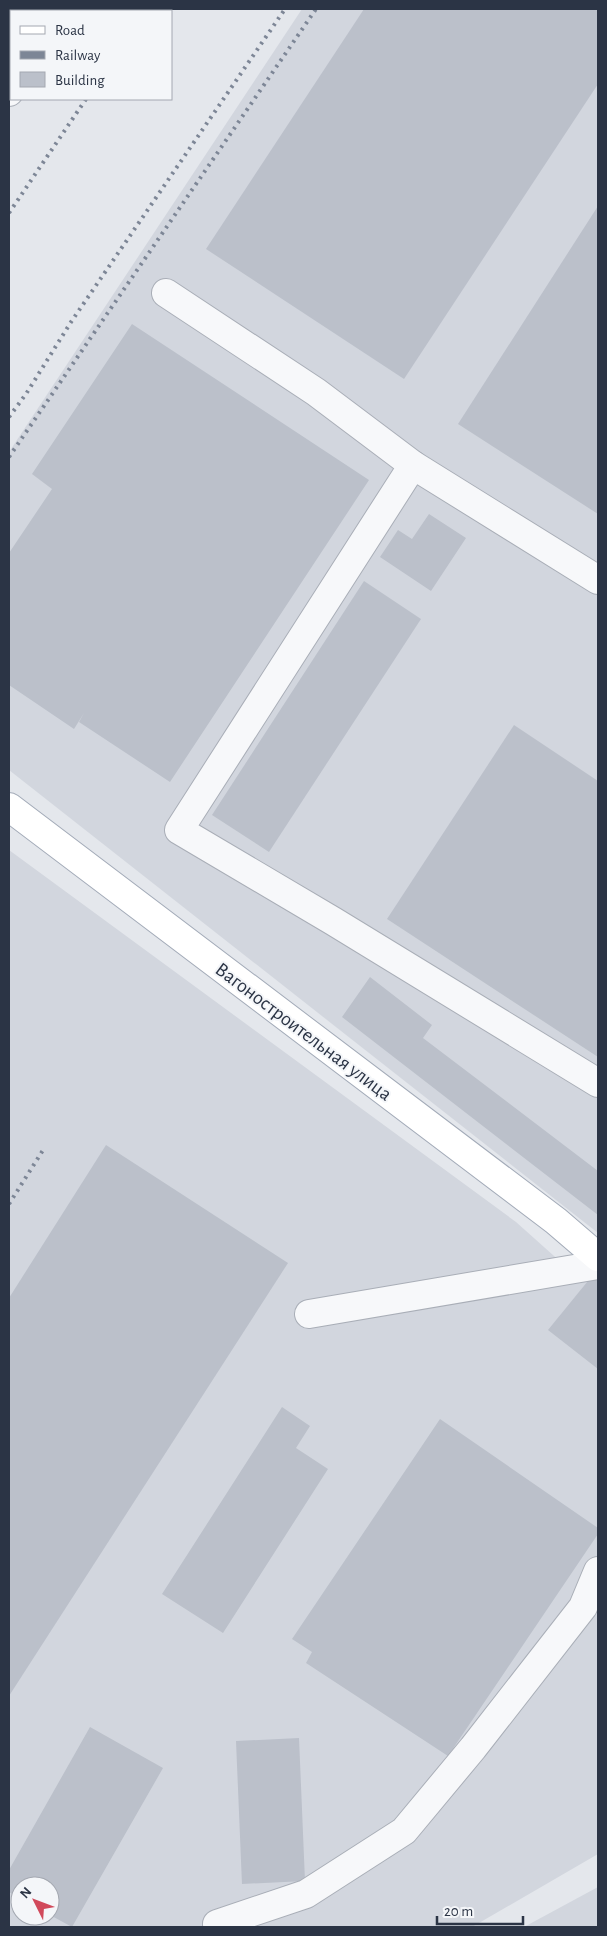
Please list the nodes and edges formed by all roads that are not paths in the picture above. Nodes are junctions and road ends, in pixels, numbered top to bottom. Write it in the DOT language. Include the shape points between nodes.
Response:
graph roads {
  1 [pos="166,293"];
  2 [pos="413,465"];
  3 [pos="598,580"];
  4 [pos="9,807"];
  5 [pos="598,1083"];
  6 [pos="598,1257"];
  7 [pos="598,1265"];
  8 [pos="308,1314"];
  9 [pos="598,1571"];
  10 [pos="217,1924"];
  1 -- 2 [label="street" via="316,392"];
  2 -- 3 [label="street"];
  2 -- 5 [label="street" via="179,830"];
  4 -- 6 [label="main road, Вагоностроительная улица" via="556,1221"];
  7 -- 8 [label="street"];
  9 -- 10 [label="street" via="583,1607 404,1831 306,1894"];
}
